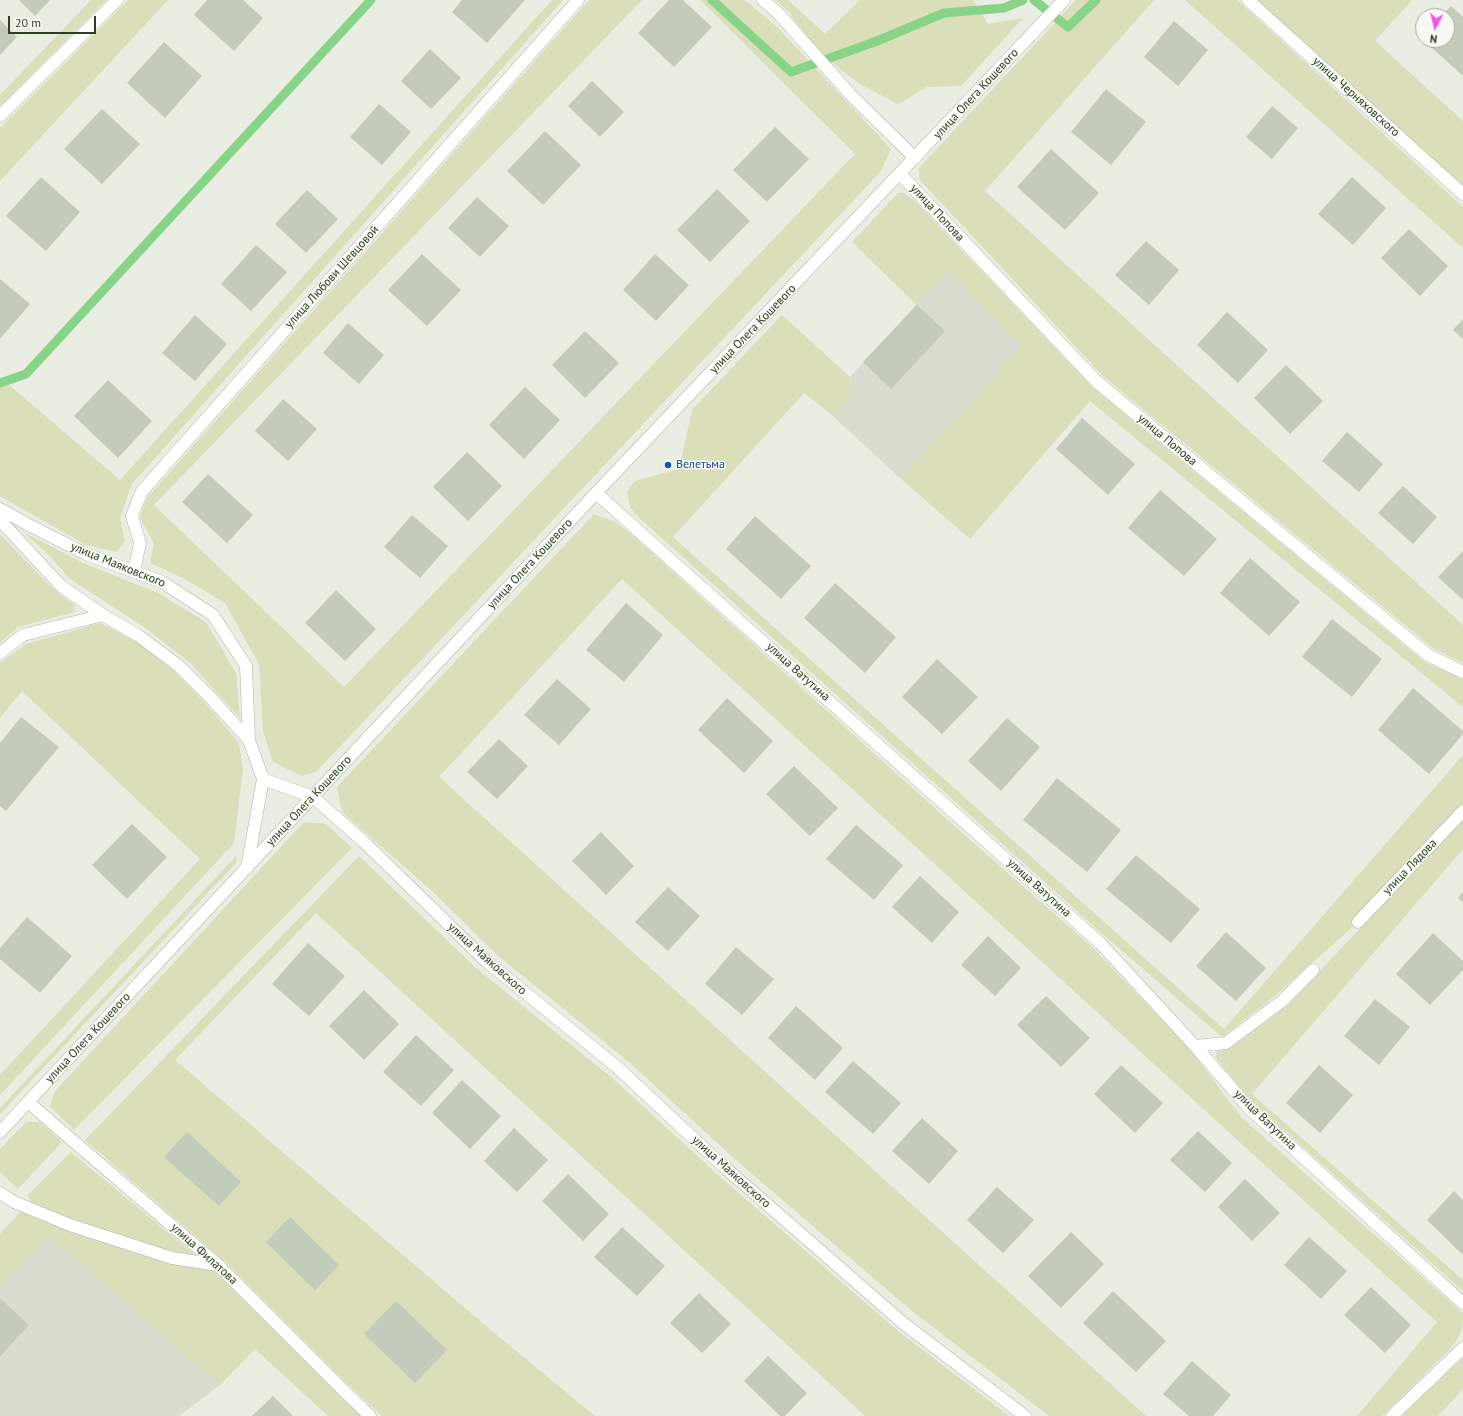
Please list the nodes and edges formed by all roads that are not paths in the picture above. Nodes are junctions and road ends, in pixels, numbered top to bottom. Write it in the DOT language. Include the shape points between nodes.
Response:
graph roads {
  1 [pos="117,0"];
  2 [pos="578,0"];
  3 [pos="763,0"];
  4 [pos="1064,0"];
  5 [pos="1248,0"];
  6 [pos="0,116"];
  7 [pos="915,158"];
  8 [pos="900,174"];
  9 [pos="1463,194"];
  10 [pos="596,493"];
  11 [pos="0,509"];
  12 [pos="0,520"];
  13 [pos="134,572"];
  14 [pos="103,615"];
  15 [pos="0,653"];
  16 [pos="1463,672"];
  17 [pos="249,740"];
  18 [pos="263,779"];
  19 [pos="313,797"];
  20 [pos="1463,811"];
  21 [pos="247,868"];
  22 [pos="1358,922"];
  23 [pos="1313,970"];
  24 [pos="1195,1046"];
  25 [pos="28,1102"];
  26 [pos="0,1132"];
  27 [pos="0,1193"];
  28 [pos="218,1264"];
  29 [pos="1463,1303"];
  30 [pos="1463,1348"];
  31 [pos="370,1416"];
  32 [pos="1025,1416"];
  33 [pos="1392,1416"];
  1 -- 6 [label="street"];
  2 -- 13 [label="street, улица Любови Шевцовой" via="142,491 132,516 140,543"];
  3 -- 7 [label="street" via="779,14 850,94"];
  4 -- 7 [label="street, улица Олега Кошевого"];
  5 -- 9 [label="street, улица Черняховского"];
  7 -- 8 [label="street, улица Олега Кошевого"];
  8 -- 10 [label="street, улица Олега Кошевого"];
  8 -- 16 [label="street, улица Попова" via="1097,382 1428,655"];
  10 -- 19 [label="street, улица Олега Кошевого"];
  10 -- 24 [label="street, улица Ватутина" via="1100,943"];
  11 -- 13 [label="street, улица Маяковского" via="86,554"];
  12 -- 14 [label="street" via="61,586"];
  13 -- 17 [label="street, улица Маяковского" via="162,582 214,615 246,666"];
  14 -- 15 [label="street" via="23,635"];
  14 -- 17 [label="street" via="139,636 180,666"];
  17 -- 18 [label="street, улица Маяковского"];
  18 -- 19 [label="street, улица Маяковского"];
  18 -- 21 [label="street"];
  19 -- 21 [label="street, улица Олега Кошевого"];
  19 -- 32 [label="street, улица Маяковского" via="364,842 486,961 617,1068 722,1165 903,1323"];
  20 -- 22 [label="street, улица Лядова"];
  21 -- 25 [label="street, улица Олега Кошевого"];
  23 -- 24 [label="street" via="1282,1001 1226,1042"];
  24 -- 29 [label="street, улица Ватутина" via="1249,1108"];
  25 -- 26 [label="street, улица Олега Кошевого"];
  25 -- 28 [label="street, улица Филатова"];
  27 -- 28 [label="street" via="14,1202 70,1225 172,1258"];
  28 -- 31 [label="street, улица Филатова"];
  30 -- 33 [label="street"];
}
